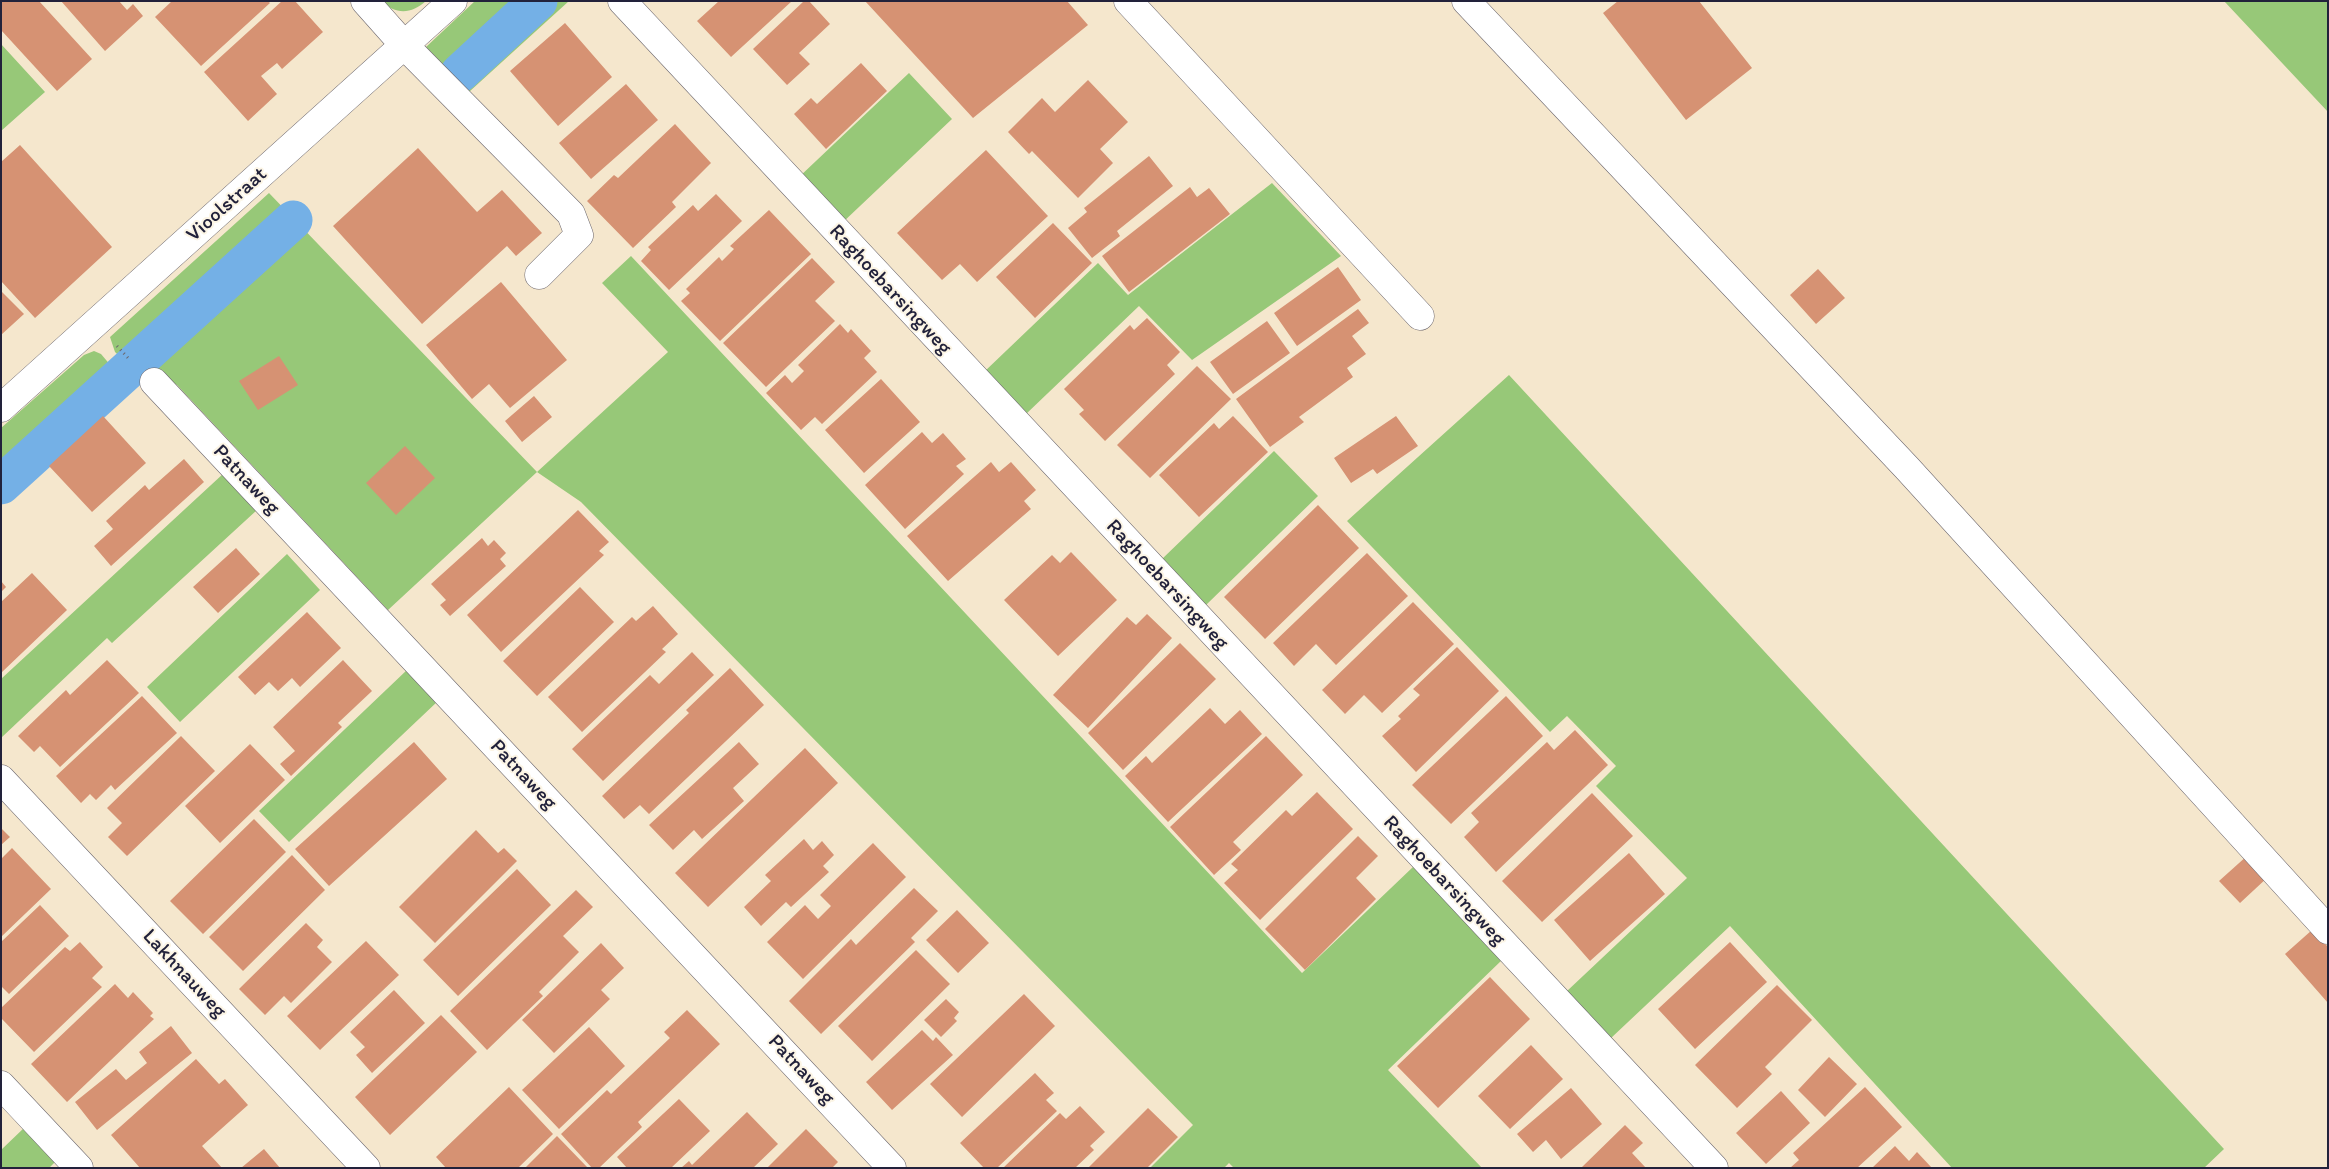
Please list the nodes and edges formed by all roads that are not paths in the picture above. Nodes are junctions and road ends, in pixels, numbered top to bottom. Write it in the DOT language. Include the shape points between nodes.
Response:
graph roads {
  1 [pos="365,1"];
  2 [pos="453,1"];
  3 [pos="622,1"];
  4 [pos="1128,1"];
  5 [pos="1466,1"];
  6 [pos="405,46"];
  7 [pos="539,275"];
  8 [pos="1420,316"];
  9 [pos="154,382"];
  10 [pos="1,408"];
  11 [pos="1,779"];
  12 [pos="2328,930"];
  13 [pos="1,1085"];
  14 [pos="79,1168"];
  15 [pos="366,1168"];
  16 [pos="892,1168"];
  17 [pos="1714,1168"];
  1 -- 6 [label="street"];
  2 -- 6 [label="street, Vioolstraat"];
  3 -- 17 [label="street, Raghoebarsingweg"];
  4 -- 8 [label="street"];
  5 -- 12 [label="street" via="1907,468"];
  6 -- 7 [label="street" via="571,214 579,236"];
  6 -- 10 [label="street, Vioolstraat"];
  9 -- 16 [label="street, Patnaweg"];
  11 -- 15 [label="street, Lakhnauweg"];
  13 -- 14 [label="street"];
}
